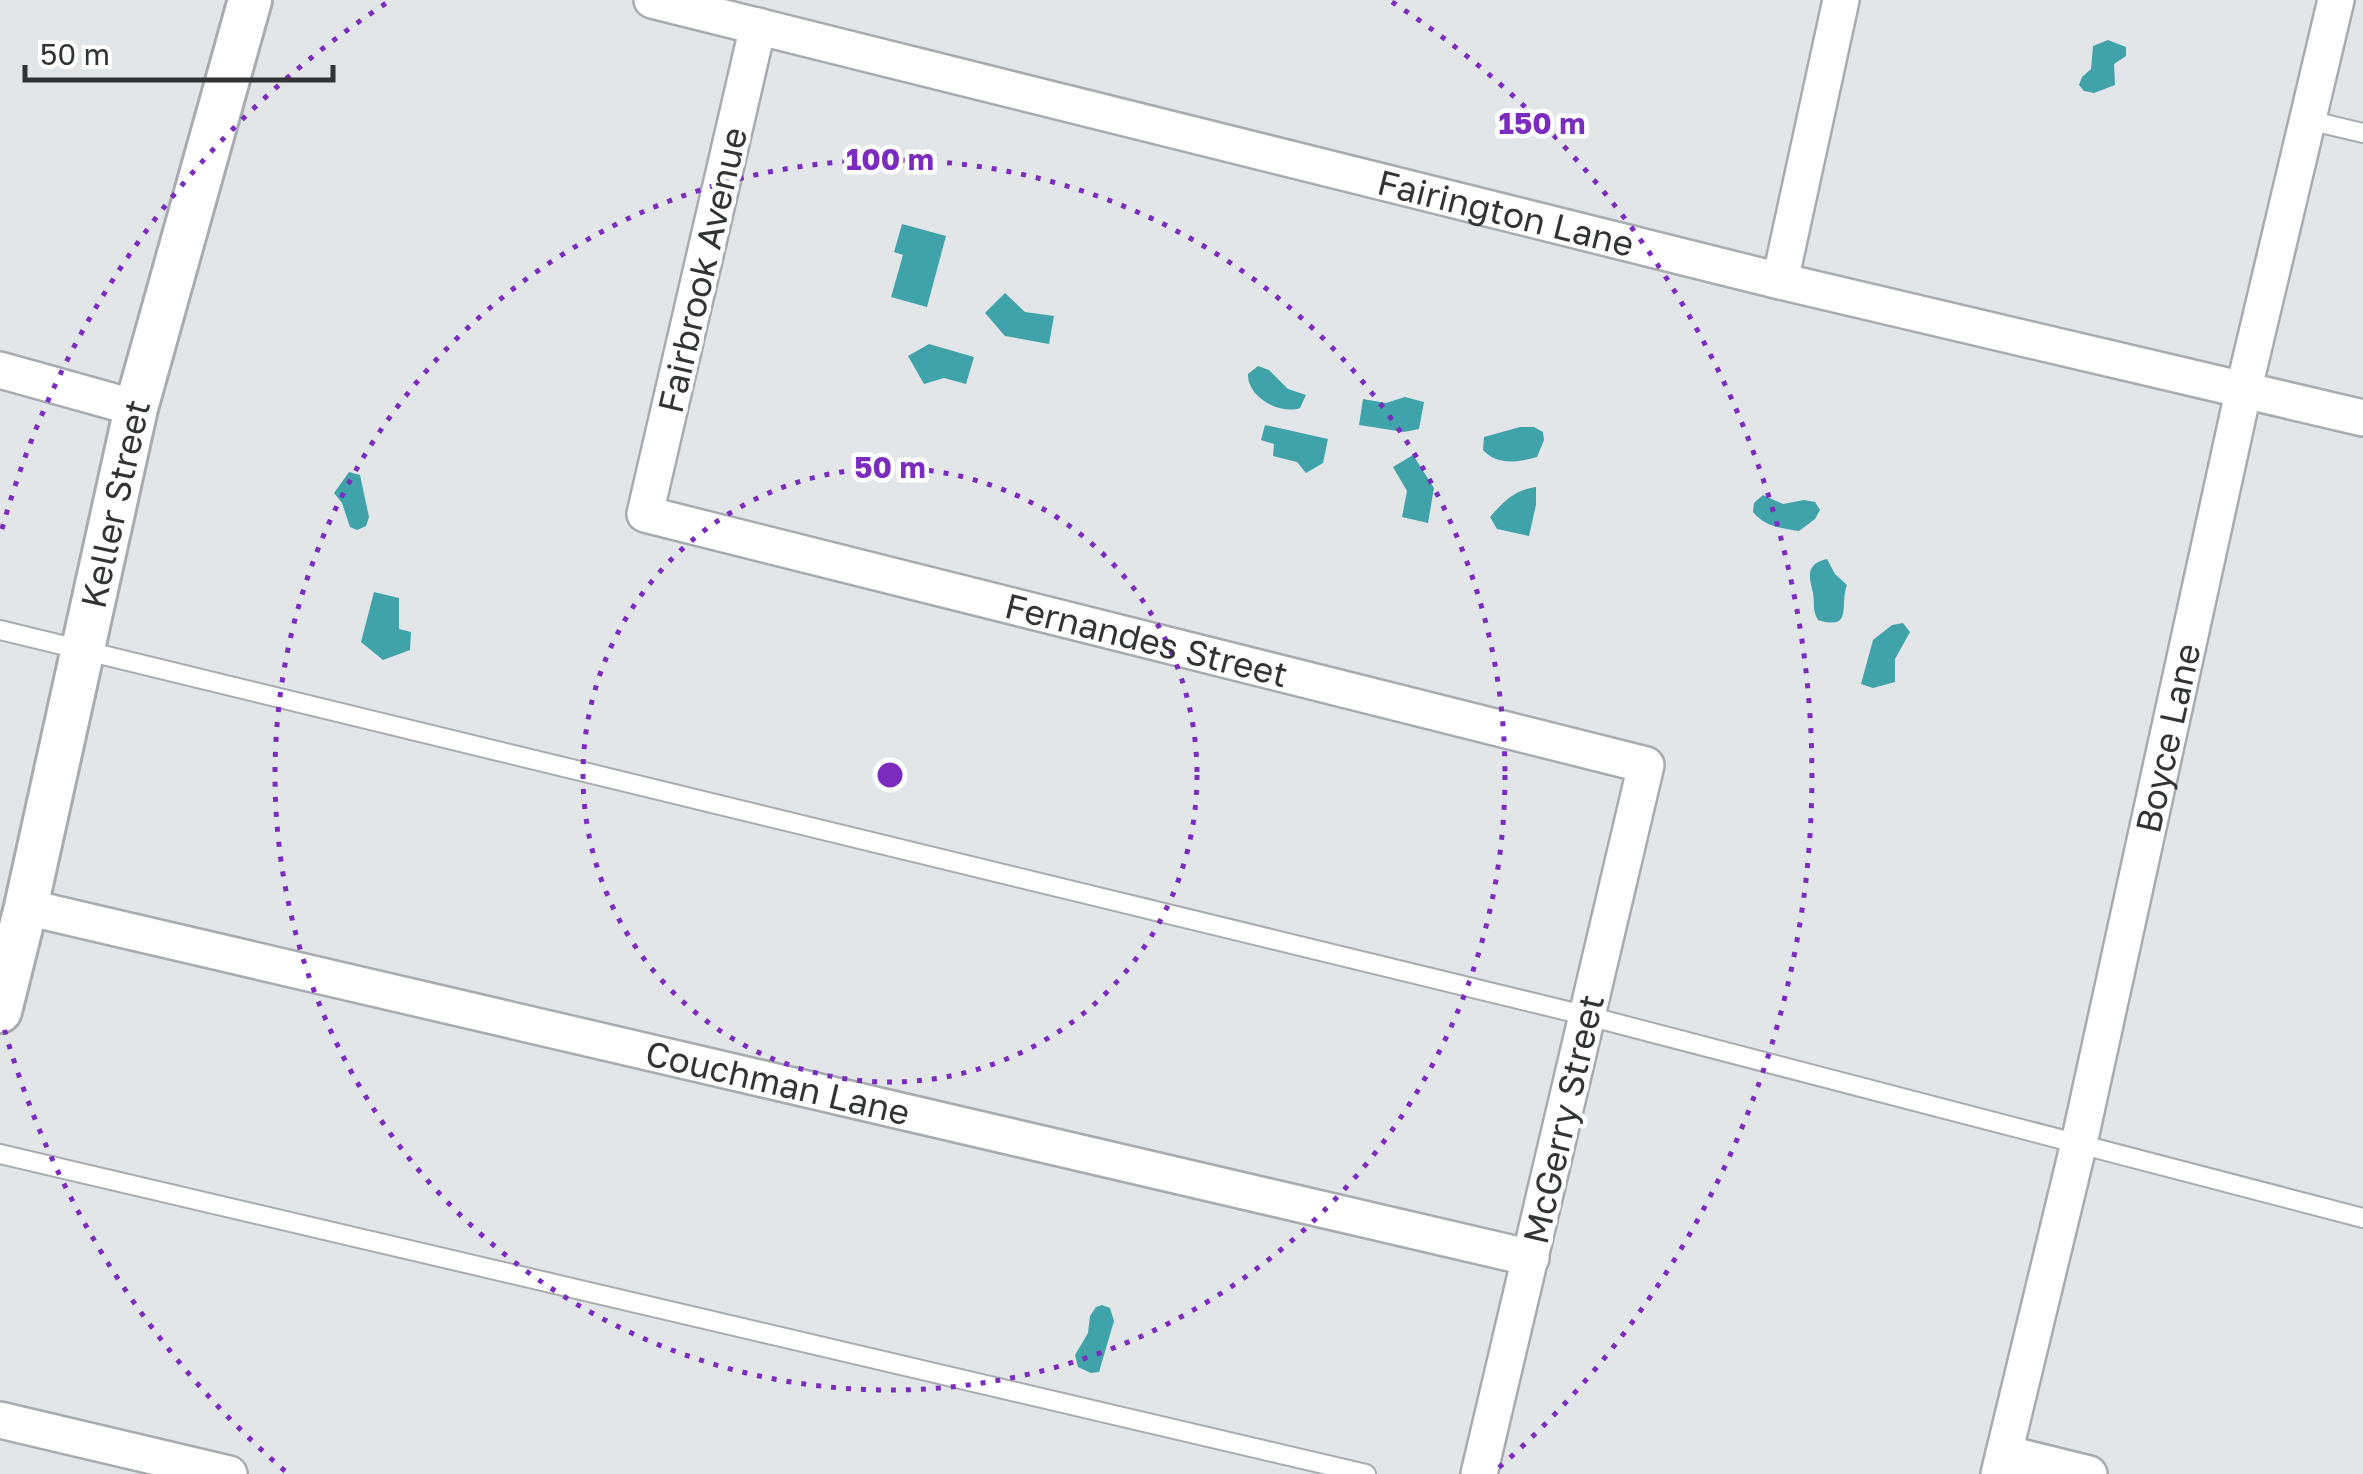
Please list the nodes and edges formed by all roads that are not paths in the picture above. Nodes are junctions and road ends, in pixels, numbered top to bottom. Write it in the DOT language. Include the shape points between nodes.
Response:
graph roads {
  1 [pos="250,0"];
  2 [pos="652,0"];
  3 [pos="1842,0"];
  4 [pos="2336,0"];
  5 [pos="758,26"];
  6 [pos="2308,120"];
  7 [pos="2363,133"];
  8 [pos="1780,280"];
  9 [pos="0,370"];
  10 [pos="2244,388"];
  11 [pos="136,408"];
  12 [pos="2363,418"];
  13 [pos="645,514"];
  14 [pos="0,630"];
  15 [pos="84,650"];
  16 [pos="1646,765"];
  17 [pos="26,907"];
  18 [pos="0,1011"];
  19 [pos="1588,1016"];
  20 [pos="2079,1143"];
  21 [pos="0,1154"];
  22 [pos="2363,1218"];
  23 [pos="1530,1258"];
  24 [pos="0,1420"];
  25 [pos="2001,1463"];
  26 [pos="229,1474"];
  27 [pos="1366,1474"];
  28 [pos="1479,1474"];
  29 [pos="2088,1474"];
  1 -- 11 [label="street, Keller Street"];
  2 -- 5 [label="street, Fairington Lane"];
  3 -- 8 [label="street"];
  4 -- 6 [label="street, Boyce Lane"];
  5 -- 8 [label="street, Fairington Lane"];
  5 -- 13 [label="street, Fairbrook Avenue"];
  6 -- 7 [label="lane"];
  6 -- 10 [label="street, Boyce Lane"];
  8 -- 10 [label="street, Fairington Lane"];
  9 -- 11 [label="street"];
  10 -- 12 [label="street, Fairington Lane"];
  10 -- 20 [label="street, Boyce Lane"];
  11 -- 15 [label="street, Keller Street"];
  13 -- 16 [label="street, Fernandes Street"];
  14 -- 15 [label="lane"];
  15 -- 17 [label="street, Keller Street"];
  15 -- 19 [label="lane"];
  16 -- 19 [label="street, McGerry Street"];
  17 -- 18 [label="street, Keller Street"];
  17 -- 23 [label="street, Couchman Lane"];
  19 -- 20 [label="lane"];
  19 -- 23 [label="street, McGerry Street"];
  20 -- 22 [label="lane"];
  20 -- 25 [label="street, Boyce Lane"];
  21 -- 27 [label="lane"];
  23 -- 28 [label="street, McGerry Street"];
  24 -- 26 [label="street"];
  25 -- 29 [label="street"];
}
